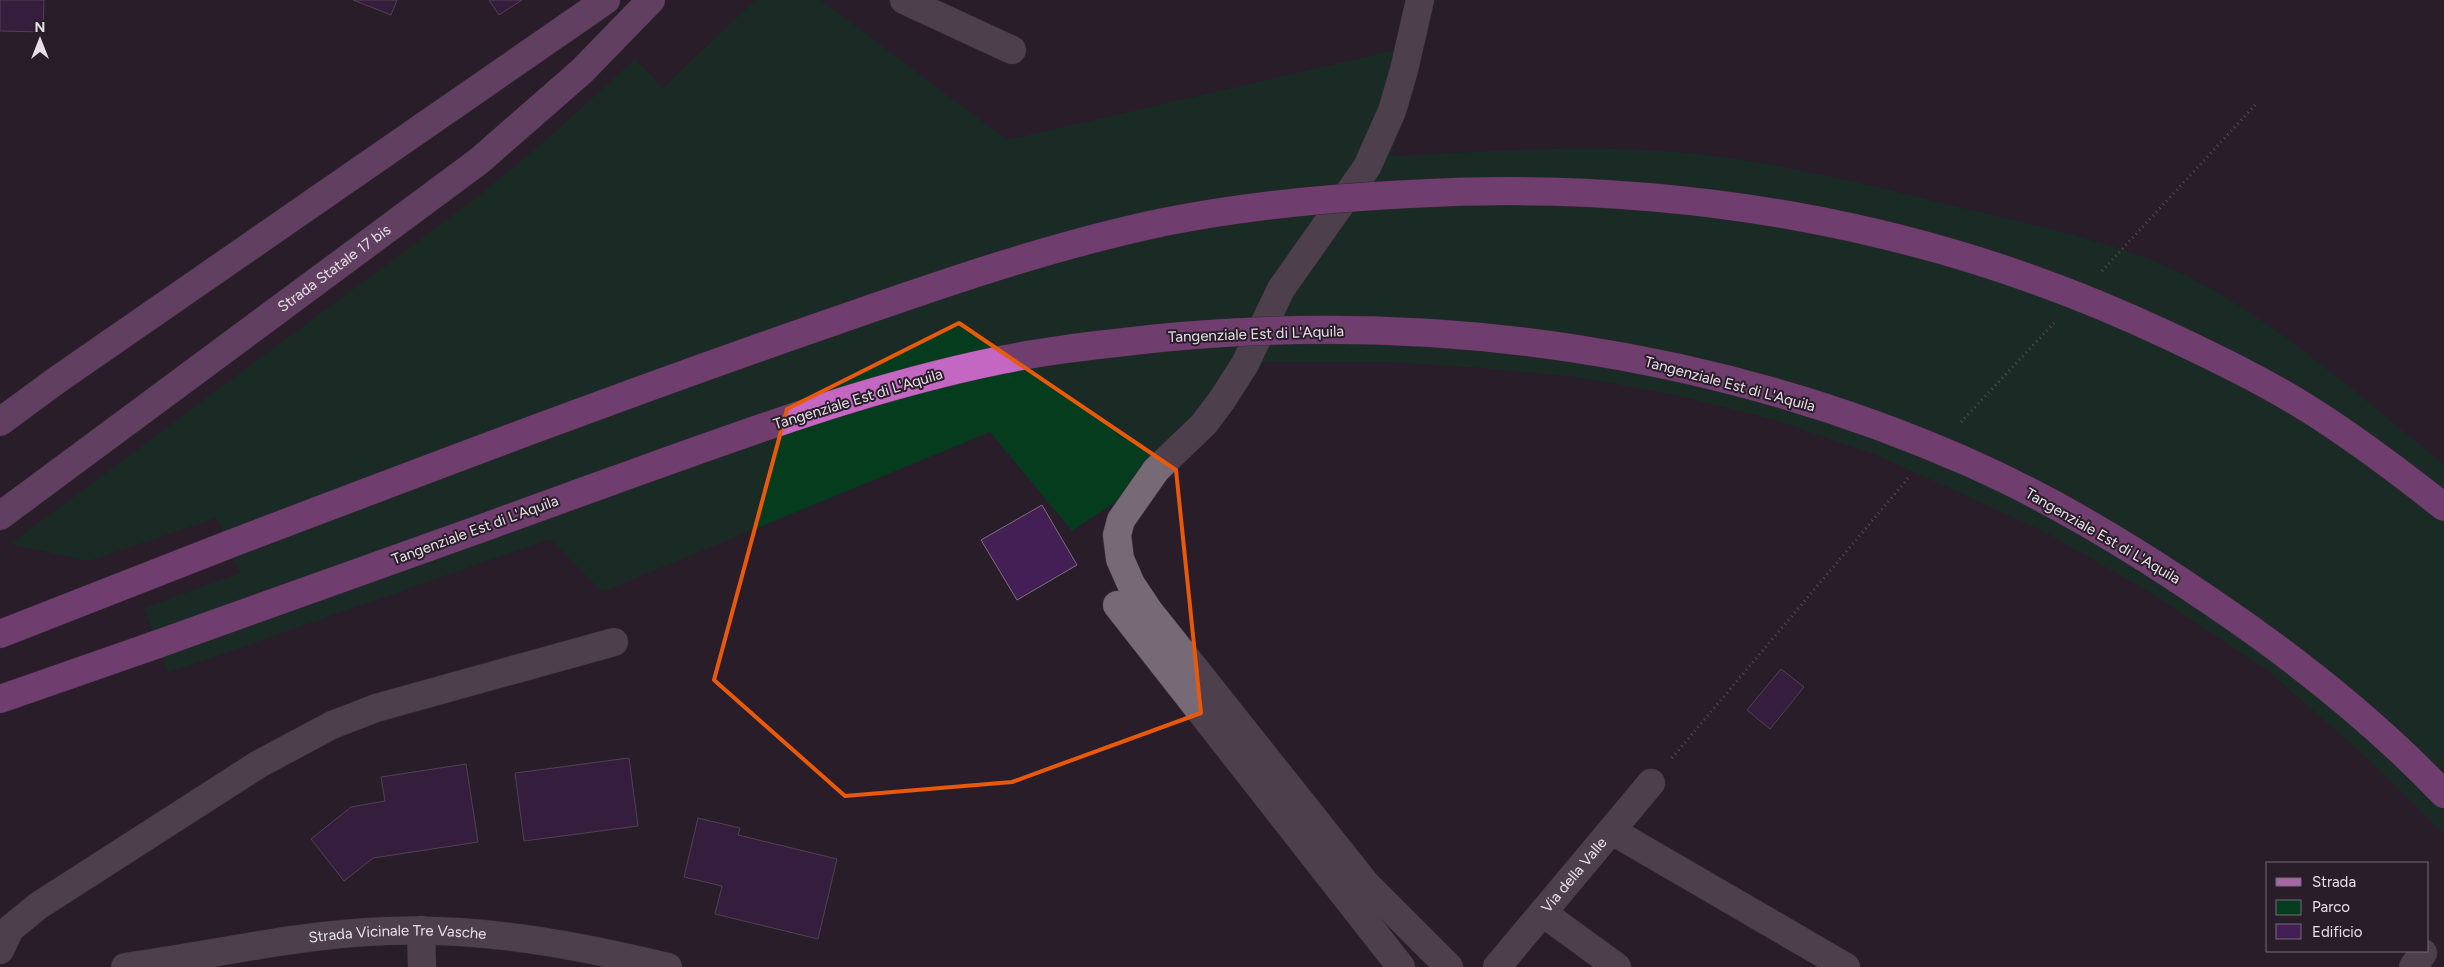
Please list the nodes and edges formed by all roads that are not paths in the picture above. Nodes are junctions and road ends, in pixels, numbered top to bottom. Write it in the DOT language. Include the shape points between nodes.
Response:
graph roads {
  1 [pos="606,0"];
  2 [pos="651,0"];
  3 [pos="904,0"];
  4 [pos="1420,0"];
  5 [pos="1012,50"];
  6 [pos="0,422"];
  7 [pos="2444,507"];
  8 [pos="0,516"];
  9 [pos="1117,605"];
  10 [pos="0,634"];
  11 [pos="614,642"];
  12 [pos="0,699"];
  13 [pos="1651,783"];
  14 [pos="2444,794"];
  15 [pos="1612,831"];
  16 [pos="1543,913"];
  17 [pos="420,930"];
  18 [pos="0,950"];
  19 [pos="126,967"];
  20 [pos="422,967"];
  21 [pos="668,967"];
  22 [pos="1401,967"];
  23 [pos="1449,967"];
  24 [pos="1497,967"];
  25 [pos="1617,967"];
  26 [pos="1846,967"];
  1 -- 6 [label="main road"];
  2 -- 8 [label="main road, Strada Statale 17 bis" via="582,71 479,161"];
  3 -- 5 [label="street"];
  4 -- 23 [label="street" via="1398,90 1372,159 1281,289 1245,364 1222,400 1204,424 1146,482 1121,520 1117,542 1123,567 1156,619 1366,884"];
  7 -- 10 [label="highway, bridge" via="2311,411 2216,358 2081,296 1971,257 1835,223 1735,206 1588,192 1472,190 1339,198 1222,212 1110,234 992,267 674,377"];
  9 -- 22 [label="street"];
  11 -- 18 [label="street" via="376,708 311,736 259,764 38,906 10,929"];
  12 -- 14 [label="highway, Tangenziale Est di L'Aquila, bridge" via="732,438 900,383 1004,359 1091,345 1201,334 1312,329 1454,334 1575,347 1697,372 1838,412 1971,464 2072,515 2274,644 2364,719"];
  13 -- 15 [label="street, Via della Valle"];
  15 -- 16 [label="street, Via della Valle"];
  15 -- 26 [label="street"];
  16 -- 24 [label="street, Via della Valle"];
  16 -- 25 [label="street"];
  17 -- 19 [label="street, Strada Vicinale Tre Vasche" via="302,938"];
  17 -- 20 [label="street"];
  17 -- 21 [label="street, Strada Vicinale Tre Vasche" via="544,942"];
}
